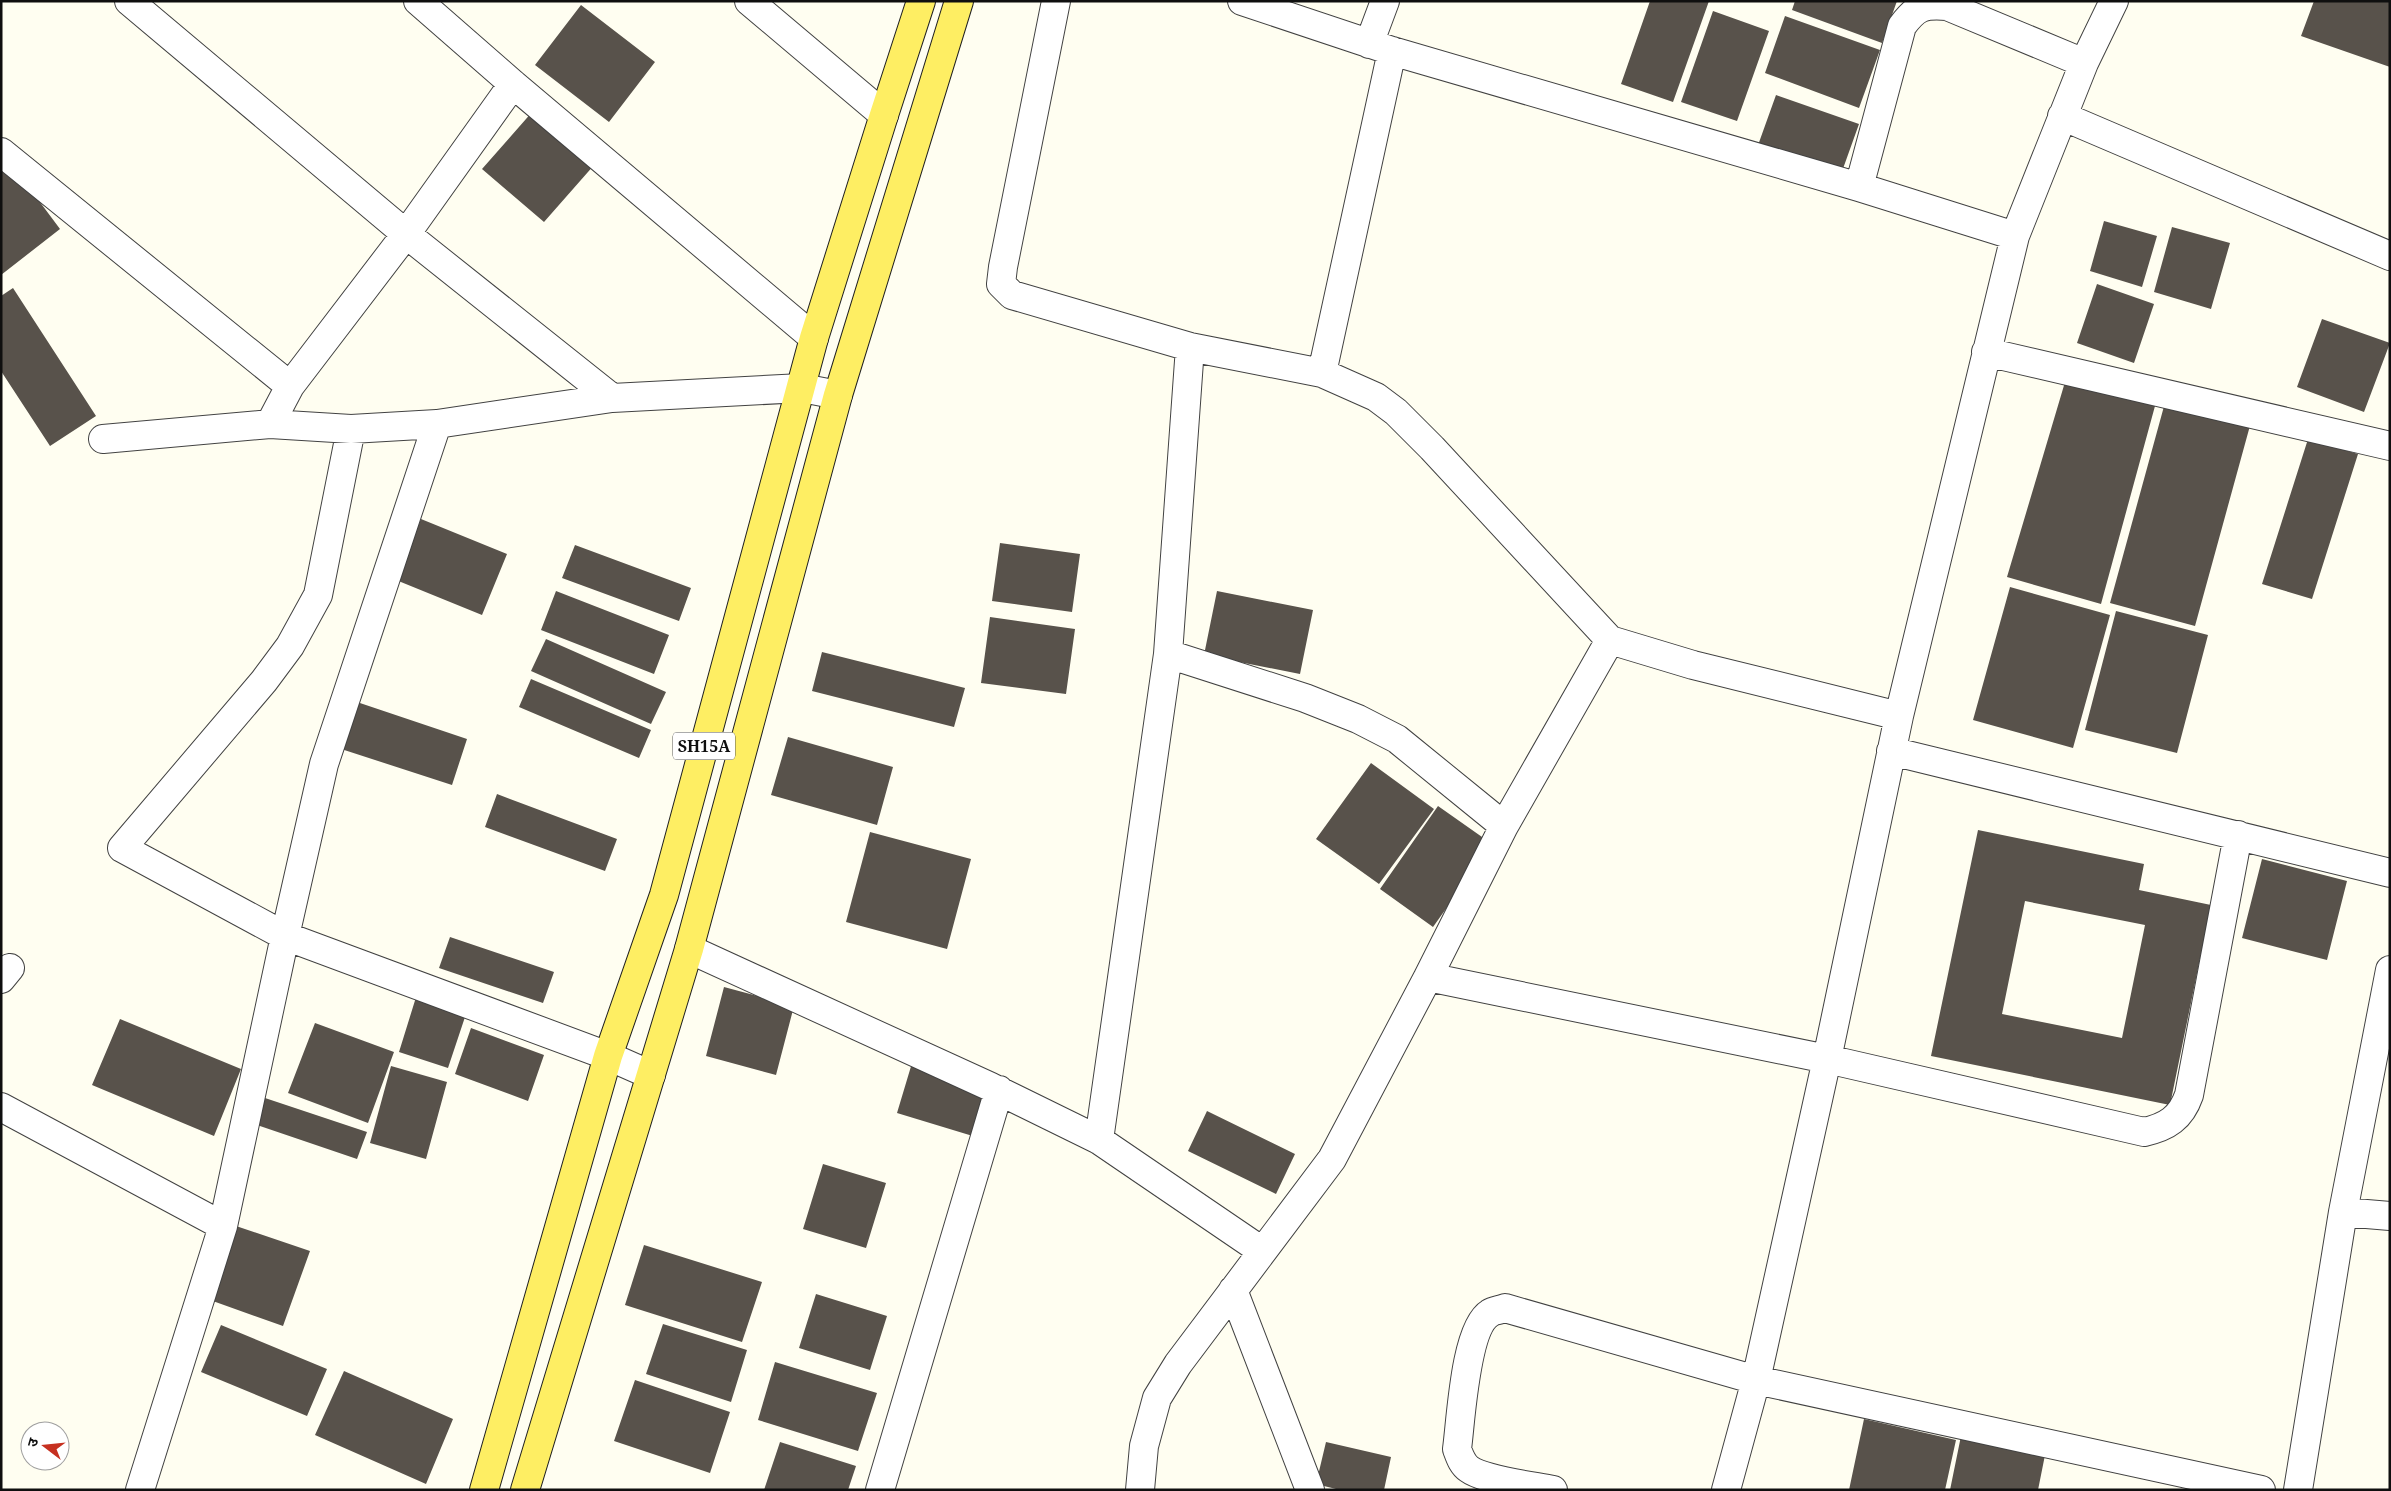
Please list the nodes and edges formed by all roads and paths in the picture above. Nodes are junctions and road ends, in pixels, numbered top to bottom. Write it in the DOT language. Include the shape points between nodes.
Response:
graph roads {
  1 [pos="129,1"];
  2 [pos="418,1"];
  3 [pos="749,1"];
  4 [pos="922,1"];
  5 [pos="959,1"];
  6 [pos="1056,1"];
  7 [pos="1242,1"];
  8 [pos="1385,1"];
  9 [pos="2114,1"];
  10 [pos="1381,48"];
  11 [pos="2084,63"];
  12 [pos="513,84"];
  13 [pos="884,115"];
  14 [pos="2062,116"];
  15 [pos="1,152"];
  16 [pos="1859,188"];
  17 [pos="406,234"];
  18 [pos="2015,236"];
  19 [pos="2390,256"];
  20 [pos="814,338"];
  21 [pos="1190,347"];
  22 [pos="1986,352"];
  23 [pos="1322,373"];
  24 [pos="290,386"];
  25 [pos="802,388"];
  26 [pos="838,395"];
  27 [pos="612,398"];
  28 [pos="270,424"];
  29 [pos="437,424"];
  30 [pos="351,429"];
  31 [pos="103,439"];
  32 [pos="2390,446"];
  33 [pos="1610,640"];
  34 [pos="1168,654"];
  35 [pos="1899,716"];
  36 [pos="1891,751"];
  37 [pos="1504,826"];
  38 [pos="2238,835"];
  39 [pos="2390,874"];
  40 [pos="285,936"];
  41 [pos="688,950"];
  42 [pos="2390,970"];
  43 [pos="1428,976"];
  44 [pos="2384,1038"];
  45 [pos="608,1056"];
  46 [pos="1827,1059"];
  47 [pos="651,1075"];
  48 [pos="999,1090"];
  49 [pos="1,1108"];
  50 [pos="1099,1140"];
  51 [pos="2343,1212"];
  52 [pos="2390,1216"];
  53 [pos="223,1226"];
  54 [pos="1262,1251"];
  55 [pos="1233,1290"];
  56 [pos="1756,1380"];
  57 [pos="140,1490"];
  58 [pos="484,1490"];
  59 [pos="525,1490"];
  60 [pos="880,1490"];
  61 [pos="1140,1490"];
  62 [pos="1310,1490"];
  63 [pos="1553,1490"];
  64 [pos="1726,1490"];
  65 [pos="2261,1490"];
  66 [pos="2298,1490"];
  1 -- 17 [label="street"];
  2 -- 12 [label="street"];
  3 -- 13 [label="street"];
  4 -- 13 [label="main road, SH15A"];
  5 -- 26 [label="main road, SH15A"];
  6 -- 21 [label="street" via="1001,284 1012,295"];
  7 -- 10 [label="street"];
  8 -- 10 [label="street"];
  9 -- 11 [label="street"];
  10 -- 16 [label="street"];
  10 -- 23 [label="street"];
  11 -- 14 [label="street"];
  11 -- 16 [label="street" via="1947,6 1929,4 1913,12 1902,26"];
  12 -- 17 [label="street"];
  12 -- 20 [label="street"];
  13 -- 20 [label="main road, SH15A"];
  14 -- 18 [label="street"];
  14 -- 19 [label="street"];
  15 -- 24 [label="street"];
  16 -- 18 [label="street"];
  17 -- 24 [label="street"];
  17 -- 27 [label="street"];
  18 -- 22 [label="street"];
  20 -- 25 [label="main road, SH15A"];
  21 -- 23 [label="street"];
  21 -- 34 [label="street"];
  22 -- 32 [label="street"];
  22 -- 35 [label="street"];
  23 -- 33 [label="street" via="1376,397 1396,412"];
  24 -- 28 [label="street"];
  25 -- 26 [label="street"];
  25 -- 27 [label="street"];
  25 -- 45 [label="main road, SH15A" via="664,895"];
  26 -- 41 [label="main road, SH15A"];
  27 -- 29 [label="street"];
  28 -- 30 [label="street"];
  28 -- 31 [label="street"];
  29 -- 30 [label="street"];
  29 -- 40 [label="street" via="324,764"];
  30 -- 40 [label="street" via="318,595 290,646 264,680 122,848"];
  33 -- 35 [label="street"];
  33 -- 37 [label="street"];
  34 -- 37 [label="street" via="1305,698 1358,719 1389,735"];
  34 -- 50 [label="street"];
  35 -- 36 [label="street"];
  36 -- 38 [label="street"];
  36 -- 46 [label="street"];
  37 -- 43 [label="street"];
  38 -- 39 [label="street"];
  38 -- 46 [label="street" via="2189,1095 2175,1120 2162,1128 2144,1132"];
  40 -- 45 [label="street"];
  40 -- 53 [label="street"];
  41 -- 47 [label="main road, SH15A"];
  41 -- 48 [label="street"];
  42 -- 44 [label="street"];
  43 -- 46 [label="street"];
  43 -- 54 [label="street" via="1332,1159"];
  44 -- 51 [label="street"];
  45 -- 47 [label="street"];
  45 -- 58 [label="main road, SH15A"];
  46 -- 56 [label="street"];
  47 -- 59 [label="main road, SH15A"];
  48 -- 50 [label="street"];
  48 -- 60 [label="street"];
  49 -- 53 [label="street"];
  50 -- 54 [label="street"];
  51 -- 52 [label="street"];
  51 -- 66 [label="street"];
  53 -- 57 [label="street"];
  54 -- 55 [label="street"];
  55 -- 61 [label="street" via="1157,1398 1144,1446"];
  55 -- 62 [label="street"];
  56 -- 63 [label="street" via="1505,1308 1489,1313 1478,1327 1469,1354 1457,1449 1462,1462 1485,1476"];
  56 -- 64 [label="street"];
  56 -- 65 [label="street"];
}
